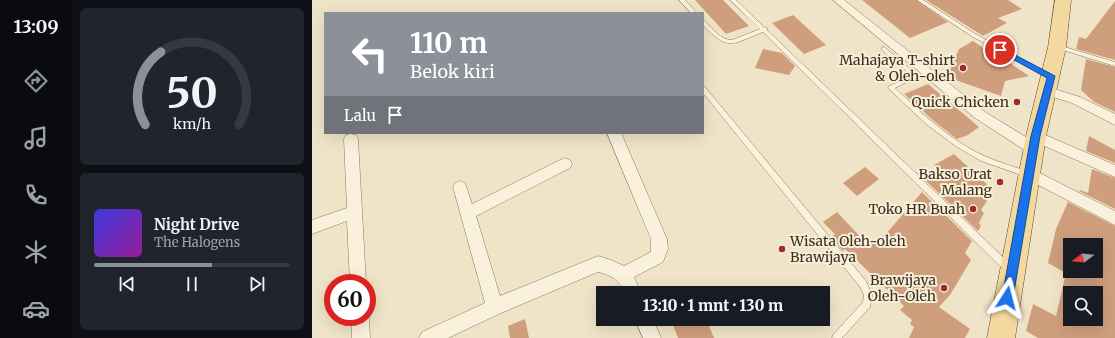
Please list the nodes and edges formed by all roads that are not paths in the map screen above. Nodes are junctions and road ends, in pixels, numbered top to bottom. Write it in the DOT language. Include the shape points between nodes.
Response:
graph roads {
  1 [pos="682,0"];
  2 [pos="733,0"];
  3 [pos="838,0"];
  4 [pos="920,0"];
  5 [pos="1061,1"];
  6 [pos="693,12"];
  7 [pos="704,23"];
  8 [pos="765,29"];
  9 [pos="1057,47"];
  10 [pos="884,48"];
  11 [pos="1115,64"];
  12 [pos="1049,84"];
  13 [pos="704,90"];
  14 [pos="1115,120"];
  15 [pos="614,134"];
  16 [pos="351,139"];
  17 [pos="1035,142"];
  18 [pos="565,164"];
  19 [pos="1115,171"];
  20 [pos="1030,174"];
  21 [pos="460,187"];
  22 [pos="354,212"];
  23 [pos="468,213"];
  24 [pos="1115,218"];
  25 [pos="312,227"];
  26 [pos="1012,272"];
  27 [pos="357,274"];
  28 [pos="624,274"];
  29 [pos="630,286"];
  30 [pos="495,307"];
  31 [pos="360,326"];
  32 [pos="647,326"];
  33 [pos="361,338"];
  34 [pos="428,338"];
  35 [pos="652,338"];
  36 [pos="836,338"];
  37 [pos="1001,338"];
  1 -- 6 [label="lane"];
  2 -- 8 [label="lane"];
  3 -- 17 [label="street" via="980,115"];
  4 -- 12 [label="lane"];
  5 -- 9 [label="main road"];
  7 -- 8 [label="lane" via="719,39 728,42"];
  8 -- 26 [label="lane"];
  9 -- 11 [label="lane"];
  9 -- 12 [label="main road"];
  10 -- 20 [label="lane" via="916,76 891,88 910,106 971,152"];
  12 -- 14 [label="street"];
  12 -- 17 [label="main road"];
  13 -- 36 [label="lane" via="863,284 868,295 867,304"];
  15 -- 28 [label="street" via="659,240 660,249 657,257"];
  16 -- 22 [label="street"];
  17 -- 19 [label="street"];
  17 -- 20 [label="main road"];
  18 -- 23 [label="street"];
  20 -- 24 [label="street"];
  20 -- 26 [label="main road"];
  21 -- 23 [label="street"];
  22 -- 25 [label="street"];
  22 -- 27 [label="street"];
  23 -- 30 [label="street"];
  26 -- 37 [label="main road"];
  28 -- 29 [label="street"];
  28 -- 30 [label="street" via="613,266 598,264"];
  30 -- 34 [label="street"];
  31 -- 33 [label="street"];
  32 -- 35 [label="street"];
}
